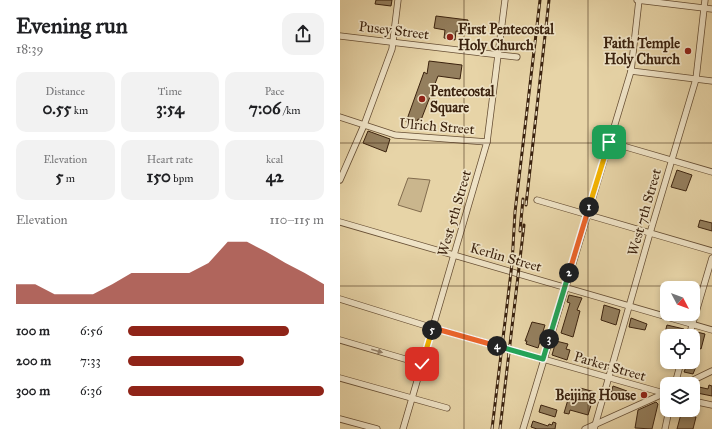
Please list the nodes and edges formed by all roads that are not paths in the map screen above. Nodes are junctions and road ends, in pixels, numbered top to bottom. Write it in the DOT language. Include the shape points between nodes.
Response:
graph roads {
  1 [pos="398,0"];
  2 [pos="505,0"];
  3 [pos="638,0"];
  4 [pos="706,0"];
  5 [pos="704,8"];
  6 [pos="712,9"];
  7 [pos="340,36"];
  8 [pos="393,41"];
  9 [pos="499,56"];
  10 [pos="517,57"];
  11 [pos="631,71"];
  12 [pos="696,79"];
  13 [pos="712,81"];
  14 [pos="340,117"];
  15 [pos="364,125"];
  16 [pos="487,142"];
  17 [pos="609,142"];
  18 [pos="671,160"];
  19 [pos="712,172"];
  20 [pos="340,180"];
  21 [pos="537,200"];
  22 [pos="587,214"];
  23 [pos="340,222"];
  24 [pos="650,233"];
  25 [pos="712,251"];
  26 [pos="454,255"];
  27 [pos="712,258"];
  28 [pos="565,287"];
  29 [pos="340,300"];
  30 [pos="629,306"];
  31 [pos="693,324"];
  32 [pos="433,328"];
  33 [pos="691,329"];
  34 [pos="712,330"];
  35 [pos="340,340"];
  36 [pos="543,359"];
  37 [pos="422,364"];
  38 [pos="712,371"];
  39 [pos="700,377"];
  40 [pos="340,378"];
  41 [pos="608,378"];
  42 [pos="660,391"];
  43 [pos="660,396"];
  44 [pos="412,398"];
  45 [pos="700,402"];
  46 [pos="712,405"];
  47 [pos="448,408"];
  48 [pos="668,417"];
  49 [pos="340,419"];
  50 [pos="595,427"];
  51 [pos="377,429"];
  52 [pos="402,429"];
  53 [pos="523,429"];
  54 [pos="585,429"];
  55 [pos="665,429"];
  1 -- 8 [label="street"];
  2 -- 9 [label="street, West 5th Street"];
  3 -- 5 [label="street"];
  3 -- 11 [label="street"];
  4 -- 5 [label="street, West 7th Street"];
  5 -- 6 [label="street"];
  5 -- 12 [label="street, West 7th Street"];
  7 -- 8 [label="street, Pusey Street"];
  8 -- 9 [label="street, Pusey Street"];
  8 -- 15 [label="street"];
  9 -- 10 [label="street, Pusey Street"];
  9 -- 16 [label="street, West 5th Street"];
  11 -- 12 [label="street"];
  11 -- 17 [label="street"];
  12 -- 13 [label="street"];
  12 -- 18 [label="street, West 7th Street"];
  14 -- 15 [label="street, Ulrich Street"];
  15 -- 16 [label="street, Ulrich Street" via="395,135"];
  15 -- 20 [label="street"];
  16 -- 26 [label="street, West 5th Street"];
  17 -- 18 [label="street"];
  17 -- 22 [label="street"];
  18 -- 19 [label="street"];
  18 -- 24 [label="street, West 7th Street"];
  21 -- 22 [label="street"];
  22 -- 24 [label="street"];
  22 -- 28 [label="street"];
  23 -- 26 [label="street, Kerlin Street"];
  24 -- 25 [label="street"];
  24 -- 30 [label="street, West 7th Street"];
  26 -- 28 [label="street, Kerlin Street"];
  26 -- 32 [label="street, West 5th Street"];
  27 -- 31 [label="street"];
  28 -- 30 [label="street, Kerlin Street"];
  28 -- 36 [label="street"];
  29 -- 32 [label="street, Parker Street"];
  30 -- 31 [label="street, Kerlin Street"];
  30 -- 41 [label="street, West 7th Street"];
  31 -- 33 [label="street"];
  31 -- 34 [label="street, Kerlin Street"];
  32 -- 36 [label="street, Parker Street"];
  32 -- 37 [label="street, West 5th Street"];
  35 -- 37 [label="street, one-way"];
  36 -- 41 [label="street, Parker Street"];
  36 -- 53 [label="street"];
  37 -- 44 [label="street, West 5th Street"];
  38 -- 39 [label="street"];
  40 -- 44 [label="street"];
  41 -- 42 [label="street, Parker Street"];
  41 -- 50 [label="street, West 7th Street"];
  43 -- 50 [label="street"];
  44 -- 47 [label="street"];
  44 -- 52 [label="street, West 5th Street"];
  45 -- 46 [label="street"];
  48 -- 55 [label="street"];
  49 -- 51 [label="street"];
  50 -- 54 [label="street"];
}
